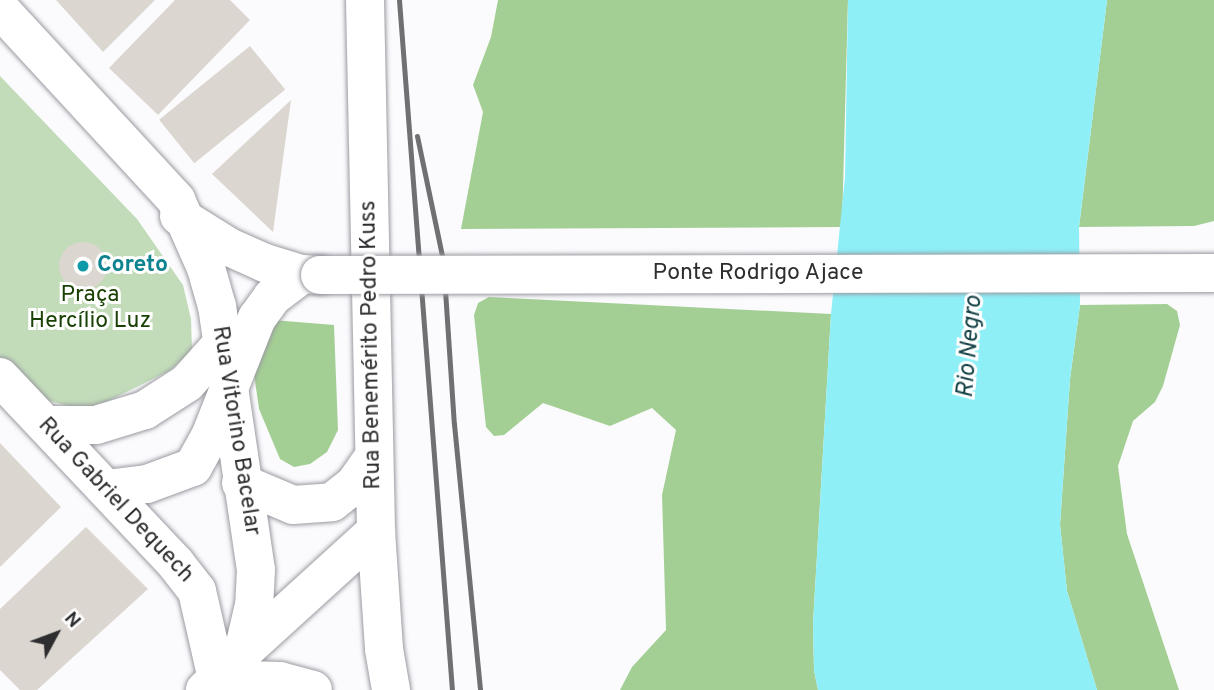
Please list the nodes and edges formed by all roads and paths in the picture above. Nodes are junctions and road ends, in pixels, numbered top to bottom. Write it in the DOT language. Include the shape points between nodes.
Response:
graph roads {
  1 [pos="365,0"];
  2 [pos="0,9"];
  3 [pos="0,40"];
  4 [pos="180,216"];
  5 [pos="1214,273"];
  6 [pos="311,275"];
  7 [pos="221,345"];
  8 [pos="0,377"];
  9 [pos="228,395"];
  10 [pos="46,425"];
  11 [pos="374,456"];
  12 [pos="241,483"];
  13 [pos="106,489"];
  14 [pos="376,531"];
  15 [pos="243,652"];
  16 [pos="211,684"];
  17 [pos="313,690"];
  18 [pos="391,690"];
  1 -- 11 [label="main road, Rua Benemérito Pedro Kuss"];
  2 -- 4 [label="main road, Rua Vitorino Bacelar" via="176,200"];
  3 -- 4 [label="main road" via="161,212"];
  4 -- 6 [label="main road, Ponte Rodrigo Ajace" via="229,247 265,263"];
  4 -- 7 [label="main road, Rua Vitorino Bacelar" via="206,268 217,306"];
  5 -- 6 [label="main road, Ponte Rodrigo Ajace, bridge"];
  6 -- 9 [label="main road" via="272,297 257,318"];
  7 -- 9 [label="main road, Rua Vitorino Bacelar"];
  7 -- 10 [label="main road" via="187,383 145,410 96,425"];
  8 -- 10 [label="main road, Rua Gabriel Dequech"];
  9 -- 12 [label="main road, Rua Vitorino Bacelar"];
  9 -- 13 [label="main road" via="193,467 147,484"];
  10 -- 13 [label="main road, Rua Gabriel Dequech"];
  11 -- 12 [label="main road" via="354,485 332,502 293,505"];
  11 -- 14 [label="main road, Rua Benemérito Pedro Kuss"];
  12 -- 15 [label="main road, Rua Vitorino Bacelar" via="256,570 254,605"];
  13 -- 16 [label="main road, Rua Gabriel Dequech" via="197,591"];
  14 -- 15 [label="main road"];
  14 -- 18 [label="main road, Rua Benemérito Pedro Kuss"];
  15 -- 16 [label="main road"];
  16 -- 17 [label="main road" via="280,681"];
}
